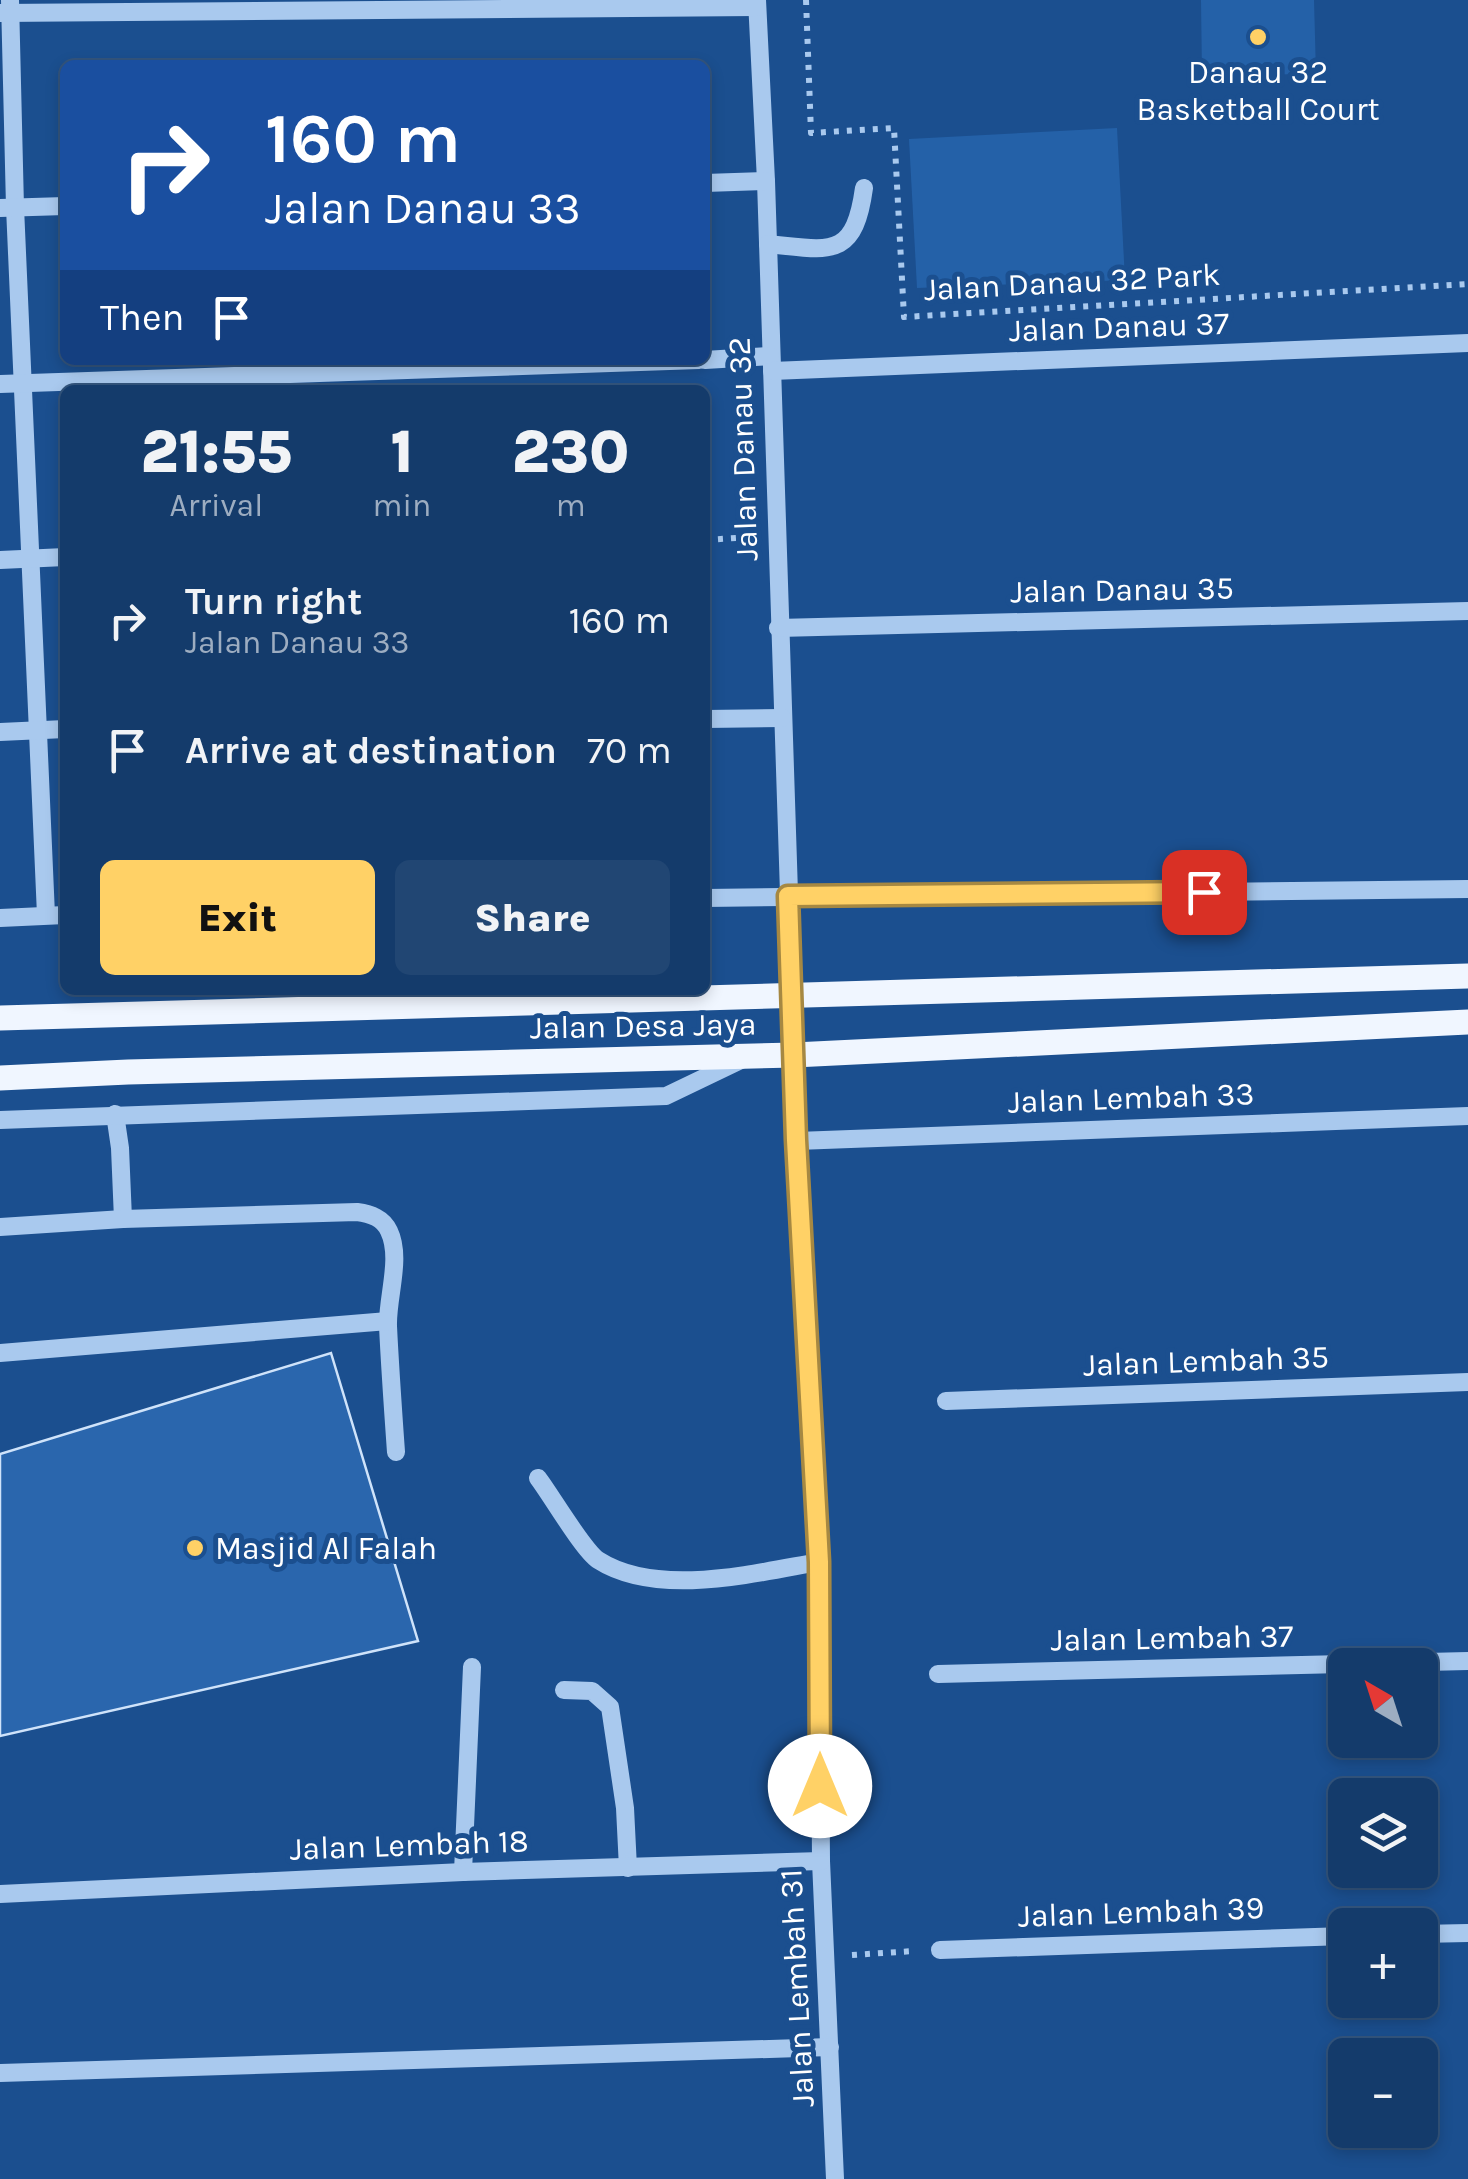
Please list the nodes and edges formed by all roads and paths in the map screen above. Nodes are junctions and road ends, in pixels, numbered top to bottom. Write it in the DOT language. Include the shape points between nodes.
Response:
graph roads {
  1 [pos="806,0"];
  2 [pos="757,3"];
  3 [pos="7,9"];
  4 [pos="766,181"];
  5 [pos="710,183"];
  6 [pos="864,188"];
  7 [pos="60,206"];
  8 [pos="8,208"];
  9 [pos="768,244"];
  10 [pos="1468,284"];
  11 [pos="1468,343"];
  12 [pos="710,360"];
  13 [pos="771,363"];
  14 [pos="554,365"];
  15 [pos="23,383"];
  16 [pos="0,384"];
  17 [pos="776,535"];
  18 [pos="710,540"];
  19 [pos="30,558"];
  20 [pos="60,558"];
  21 [pos="0,560"];
  22 [pos="1468,612"];
  23 [pos="778,628"];
  24 [pos="782,718"];
  25 [pos="710,719"];
  26 [pos="37,729"];
  27 [pos="60,729"];
  28 [pos="0,732"];
  29 [pos="1468,889"];
  30 [pos="788,896"];
  31 [pos="710,898"];
  32 [pos="55,915"];
  33 [pos="0,918"];
  34 [pos="1468,976"];
  35 [pos="792,995"];
  36 [pos="0,1018"];
  37 [pos="1468,1022"];
  38 [pos="794,1055"];
  39 [pos="748,1056"];
  40 [pos="0,1078"];
  41 [pos="115,1114"];
  42 [pos="1468,1116"];
  43 [pos="0,1120"];
  44 [pos="796,1140"];
  45 [pos="122,1219"];
  46 [pos="0,1227"];
  47 [pos="388,1321"];
  48 [pos="0,1353"];
  49 [pos="1468,1382"];
  50 [pos="946,1401"];
  51 [pos="396,1452"];
  52 [pos="538,1478"];
  53 [pos="819,1562"];
  54 [pos="1468,1661"];
  55 [pos="472,1667"];
  56 [pos="938,1674"];
  57 [pos="564,1690"];
  58 [pos="821,1861"];
  59 [pos="628,1868"];
  60 [pos="463,1872"];
  61 [pos="0,1894"];
  62 [pos="1468,1933"];
  63 [pos="1438,1934"];
  64 [pos="1328,1937"];
  65 [pos="940,1950"];
  66 [pos="826,1957"];
  67 [pos="830,2047"];
  68 [pos="0,2073"];
  69 [pos="834,2179"];
  1 -- 10 [label="path, Jalan Danau 32 Park" via="812,133 894,128 904,317"];
  2 -- 3 [label="street"];
  2 -- 4 [label="street, Jalan Danau 32"];
  3 -- 8 [label="street"];
  4 -- 5 [label="street"];
  4 -- 9 [label="street, Jalan Danau 32"];
  6 -- 9 [label="street" via="858,224 834,246"];
  7 -- 8 [label="street"];
  8 -- 15 [label="street"];
  9 -- 13 [label="street, Jalan Danau 32"];
  11 -- 13 [label="street, Jalan Danau 37"];
  12 -- 13 [label="street, Jalan Danau 37"];
  13 -- 17 [label="street, Jalan Danau 32"];
  14 -- 15 [label="street, Jalan Danau 37"];
  15 -- 16 [label="street, Jalan Danau 37"];
  15 -- 19 [label="street"];
  17 -- 18 [label="path"];
  17 -- 23 [label="street, Jalan Danau 32"];
  19 -- 20 [label="street"];
  19 -- 21 [label="street"];
  19 -- 26 [label="street"];
  22 -- 23 [label="street, Jalan Danau 35"];
  23 -- 24 [label="street, Jalan Danau 32"];
  24 -- 25 [label="street"];
  24 -- 30 [label="street, Jalan Danau 32"];
  26 -- 27 [label="street"];
  26 -- 28 [label="street"];
  26 -- 32 [label="street"];
  29 -- 30 [label="street"];
  30 -- 31 [label="street"];
  30 -- 35 [label="street, Jalan Lembah 31"];
  32 -- 33 [label="street"];
  34 -- 35 [label="main road, Jalan Desa Jaya"];
  35 -- 36 [label="main road, Jalan Desa Jaya"];
  35 -- 38 [label="street, Jalan Lembah 31"];
  37 -- 38 [label="main road, Jalan Desa Jaya"];
  38 -- 39 [label="main road, Jalan Desa Jaya"];
  38 -- 44 [label="street, Jalan Lembah 31"];
  39 -- 40 [label="main road, Jalan Desa Jaya"];
  39 -- 41 [label="street" via="666,1096"];
  41 -- 43 [label="street"];
  41 -- 45 [label="street"];
  42 -- 44 [label="street, Jalan Lembah 33"];
  44 -- 53 [label="street, Jalan Lembah 31"];
  45 -- 46 [label="street"];
  45 -- 47 [label="street" via="372,1214 393,1247"];
  47 -- 48 [label="street"];
  47 -- 51 [label="street"];
  49 -- 50 [label="street, Jalan Lembah 35"];
  52 -- 53 [label="street" via="596,1559 632,1573 708,1582"];
  53 -- 58 [label="street, Jalan Lembah 31"];
  54 -- 56 [label="street, Jalan Lembah 37"];
  55 -- 60 [label="street"];
  57 -- 59 [label="street" via="592,1692 610,1708"];
  58 -- 59 [label="street, Jalan Lembah 18"];
  58 -- 66 [label="street, Jalan Lembah 31"];
  59 -- 60 [label="street, Jalan Lembah 18"];
  60 -- 61 [label="street, Jalan Lembah 18"];
  62 -- 63 [label="street"];
  64 -- 65 [label="street, Jalan Lembah 39"];
  65 -- 66 [label="path"];
  66 -- 67 [label="street, Jalan Lembah 31"];
  67 -- 68 [label="street"];
  67 -- 69 [label="street, Jalan Lembah 31"];
}
